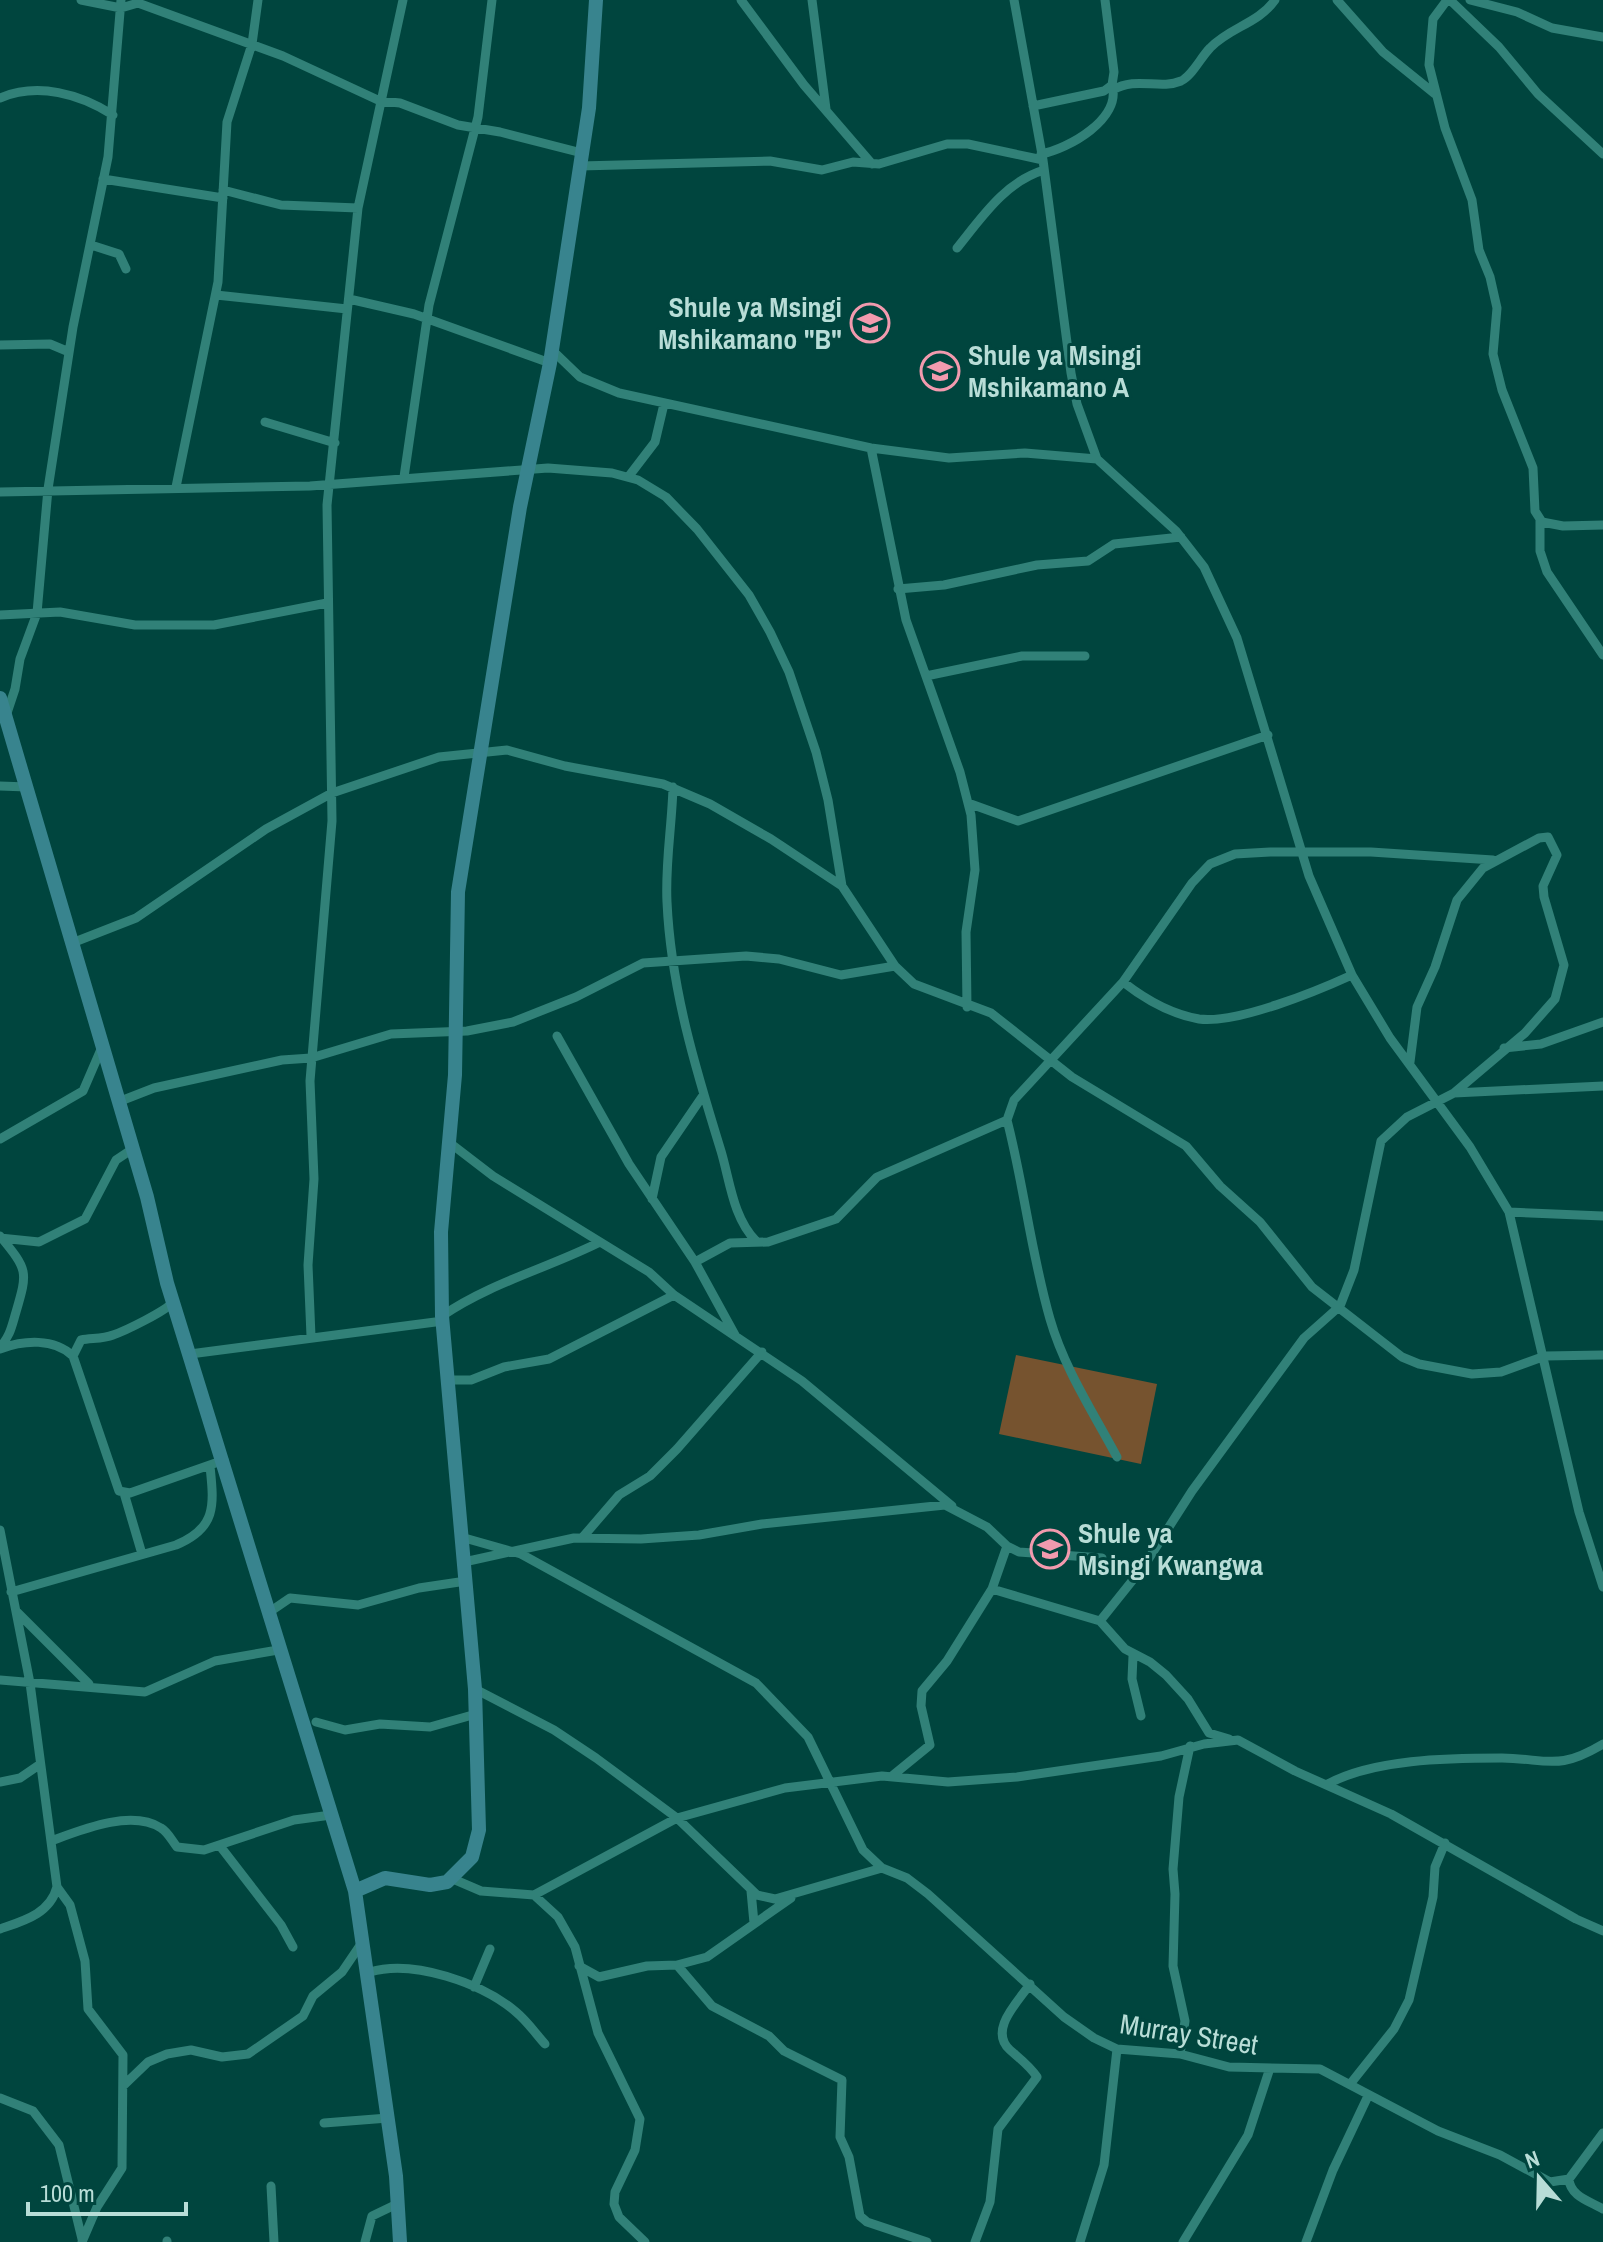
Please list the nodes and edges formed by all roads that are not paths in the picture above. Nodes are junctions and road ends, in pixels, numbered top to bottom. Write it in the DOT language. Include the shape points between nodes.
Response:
graph roads {
  1 [pos="81,0"];
  2 [pos="258,0"];
  3 [pos="403,0"];
  4 [pos="492,0"];
  5 [pos="596,0"];
  6 [pos="741,0"];
  7 [pos="812,0"];
  8 [pos="1014,0"];
  9 [pos="1105,0"];
  10 [pos="1275,0"];
  11 [pos="1337,0"];
  12 [pos="1449,0"];
  13 [pos="1470,0"];
  14 [pos="121,4"];
  15 [pos="1603,37"];
  16 [pos="252,44"];
  17 [pos="1112,88"];
  18 [pos="1,94"];
  19 [pos="1436,95"];
  20 [pos="380,101"];
  21 [pos="1033,106"];
  22 [pos="826,109"];
  23 [pos="113,115"];
  24 [pos="476,128"];
  25 [pos="1603,154"];
  26 [pos="581,160"];
  27 [pos="1043,162"];
  28 [pos="872,164"];
  29 [pos="103,179"];
  30 [pos="223,194"];
  31 [pos="358,208"];
  32 [pos="91,245"];
  33 [pos="957,248"];
  34 [pos="126,269"];
  35 [pos="216,295"];
  36 [pos="348,304"];
  37 [pos="427,319"];
  38 [pos="0,345"];
  39 [pos="69,352"];
  40 [pos="551,356"];
  41 [pos="664,404"];
  42 [pos="265,422"];
  43 [pos="335,443"];
  44 [pos="871,448"];
  45 [pos="1097,459"];
  46 [pos="527,471"];
  47 [pos="629,476"];
  48 [pos="404,477"];
  49 [pos="331,484"];
  50 [pos="176,487"];
  51 [pos="48,489"];
  52 [pos="0,492"];
  53 [pos="1540,520"];
  54 [pos="1603,525"];
  55 [pos="1181,537"];
  56 [pos="898,589"];
  57 [pos="327,603"];
  58 [pos="37,613"];
  59 [pos="0,615"];
  60 [pos="1603,655"];
  61 [pos="1085,656"];
  62 [pos="926,676"];
  63 [pos="0,698"];
  64 [pos="6,716"];
  65 [pos="1268,735"];
  66 [pos="481,750"];
  67 [pos="0,786"];
  68 [pos="27,787"];
  69 [pos="673,787"];
  70 [pos="332,793"];
  71 [pos="968,803"];
  72 [pos="1302,852"];
  73 [pos="1498,859"];
  74 [pos="842,886"];
  75 [pos="72,943"];
  76 [pos="673,959"];
  77 [pos="895,966"];
  78 [pos="1352,975"];
  79 [pos="1123,982"];
  80 [pos="967,1007"];
  81 [pos="1603,1022"];
  82 [pos="455,1030"];
  83 [pos="557,1036"];
  84 [pos="102,1046"];
  85 [pos="1504,1048"];
  86 [pos="311,1058"];
  87 [pos="1048,1061"];
  88 [pos="1410,1063"];
  89 [pos="1603,1086"];
  90 [pos="1454,1093"];
  91 [pos="702,1097"];
  92 [pos="118,1102"];
  93 [pos="1440,1102"];
  94 [pos="1007,1120"];
  95 [pos="0,1139"];
  96 [pos="450,1143"];
  97 [pos="131,1150"];
  98 [pos="652,1199"];
  99 [pos="1509,1212"];
  100 [pos="1603,1216"];
  101 [pos="1,1237"];
  102 [pos="756,1241"];
  103 [pos="600,1242"];
  104 [pos="695,1262"];
  105 [pos="674,1295"];
  106 [pos="173,1302"];
  107 [pos="1340,1306"];
  108 [pos="443,1318"];
  109 [pos="311,1336"];
  110 [pos="736,1338"];
  111 [pos="0,1348"];
  112 [pos="762,1352"];
  113 [pos="190,1354"];
  114 [pos="1603,1355"];
  115 [pos="73,1356"];
  116 [pos="1545,1356"];
  117 [pos="446,1380"];
  118 [pos="1117,1457"];
  119 [pos="217,1463"];
  120 [pos="124,1493"];
  121 [pos="954,1507"];
  122 [pos="0,1530"];
  123 [pos="461,1537"];
  124 [pos="582,1538"];
  125 [pos="1007,1546"];
  126 [pos="513,1551"];
  127 [pos="142,1554"];
  128 [pos="1102,1558"];
  129 [pos="464,1562"];
  130 [pos="466,1581"];
  131 [pos="1603,1587"];
  132 [pos="992,1589"];
  133 [pos="11,1592"];
  134 [pos="15,1610"];
  135 [pos="268,1613"];
  136 [pos="1100,1621"];
  137 [pos="278,1650"];
  138 [pos="1133,1656"];
  139 [pos="0,1680"];
  140 [pos="30,1683"];
  141 [pos="89,1684"];
  142 [pos="475,1689"];
  143 [pos="476,1714"];
  144 [pos="1141,1716"];
  145 [pos="316,1722"];
  146 [pos="1232,1740"];
  147 [pos="1603,1744"];
  148 [pos="1190,1746"];
  149 [pos="39,1765"];
  150 [pos="892,1776"];
  151 [pos="0,1782"];
  152 [pos="829,1783"];
  153 [pos="1326,1785"];
  154 [pos="331,1815"];
  155 [pos="677,1818"];
  156 [pos="51,1841"];
  157 [pos="1445,1843"];
  158 [pos="220,1846"];
  159 [pos="882,1868"];
  160 [pos="453,1879"];
  161 [pos="57,1887"];
  162 [pos="355,1891"];
  163 [pos="751,1891"];
  164 [pos="796,1894"];
  165 [pos="534,1895"];
  166 [pos="754,1923"];
  167 [pos="0,1929"];
  168 [pos="1603,1931"];
  169 [pos="365,1938"];
  170 [pos="293,1947"];
  171 [pos="490,1949"];
  172 [pos="677,1965"];
  173 [pos="579,1966"];
  174 [pos="370,1972"];
  175 [pos="598,1977"];
  176 [pos="584,1983"];
  177 [pos="1030,1984"];
  178 [pos="474,1987"];
  179 [pos="545,2044"];
  180 [pos="1117,2049"];
  181 [pos="1180,2054"];
  182 [pos="1270,2068"];
  183 [pos="1351,2083"];
  184 [pos="123,2086"];
  185 [pos="1368,2096"];
  186 [pos="0,2098"];
  187 [pos="388,2118"];
  188 [pos="324,2123"];
  189 [pos="1603,2133"];
  190 [pos="1569,2179"];
  191 [pos="271,2186"];
  192 [pos="397,2204"];
  193 [pos="1603,2209"];
  194 [pos="82,2240"];
  195 [pos="274,2242"];
  196 [pos="365,2242"];
  197 [pos="400,2242"];
  198 [pos="645,2242"];
  199 [pos="927,2242"];
  200 [pos="975,2242"];
  201 [pos="1080,2242"];
  202 [pos="1183,2242"];
  203 [pos="1306,2242"];
  1 -- 14 [label="street"];
  2 -- 16 [label="street"];
  3 -- 20 [label="street"];
  4 -- 24 [label="street"];
  5 -- 26 [label="street"];
  6 -- 22 [label="street"];
  7 -- 22 [label="street"];
  8 -- 21 [label="street"];
  9 -- 17 [label="street"];
  10 -- 17 [label="street" via="1265,14 1213,45 1184,79"];
  11 -- 19 [label="street" via="1383,52"];
  12 -- 19 [label="street" via="1433,19 1428,41"];
  12 -- 25 [label="street"];
  13 -- 15 [label="street" via="1552,28"];
  14 -- 16 [label="street" via="138,3"];
  14 -- 23 [label="street"];
  16 -- 20 [label="street"];
  16 -- 30 [label="street" via="227,122"];
  17 -- 21 [label="street"];
  17 -- 27 [label="street" via="1109,106 1082,139"];
  18 -- 23 [label="street" via="50,91 78,96"];
  19 -- 53 [label="street" via="1472,200 1479,250 1497,308 1493,354 1533,468"];
  20 -- 24 [label="street"];
  20 -- 31 [label="street"];
  21 -- 27 [label="street"];
  22 -- 28 [label="street"];
  23 -- 29 [label="street"];
  24 -- 26 [label="street"];
  24 -- 37 [label="street"];
  26 -- 28 [label="street" via="770,161 822,170 853,162"];
  26 -- 40 [label="street"];
  27 -- 28 [label="street" via="947,144"];
  27 -- 33 [label="street" via="1007,189"];
  27 -- 45 [label="street" via="1071,373"];
  29 -- 30 [label="street"];
  29 -- 32 [label="street"];
  30 -- 31 [label="street" via="281,205"];
  30 -- 35 [label="street"];
  31 -- 36 [label="street"];
  32 -- 34 [label="street" via="119,254"];
  32 -- 39 [label="street"];
  35 -- 36 [label="street"];
  35 -- 50 [label="street"];
  36 -- 37 [label="street"];
  36 -- 43 [label="street"];
  37 -- 40 [label="street"];
  37 -- 48 [label="street"];
  38 -- 39 [label="street" via="50,344"];
  39 -- 51 [label="street"];
  40 -- 41 [label="street" via="601,387"];
  40 -- 46 [label="street"];
  41 -- 44 [label="street"];
  41 -- 47 [label="street" via="655,442"];
  42 -- 43 [label="street"];
  43 -- 49 [label="street"];
  44 -- 45 [label="street" via="949,458 1025,453"];
  44 -- 56 [label="street"];
  45 -- 55 [label="street"];
  46 -- 47 [label="street" via="548,468"];
  46 -- 48 [label="street"];
  46 -- 66 [label="street"];
  47 -- 74 [label="street" via="666,497 697,529 749,595 770,632 819,763"];
  48 -- 49 [label="street"];
  49 -- 50 [label="street"];
  49 -- 57 [label="street"];
  50 -- 51 [label="street"];
  51 -- 52 [label="street"];
  51 -- 58 [label="street"];
  53 -- 54 [label="street" via="1563,526"];
  53 -- 60 [label="street" via="1540,551 1547,572"];
  55 -- 56 [label="street" via="1114,544 1088,561"];
  55 -- 65 [label="street" via="1204,567 1224,608"];
  56 -- 62 [label="street"];
  57 -- 58 [label="street" via="214,625 135,625"];
  57 -- 70 [label="street"];
  58 -- 59 [label="street"];
  58 -- 64 [label="street"];
  61 -- 62 [label="street" via="1022,656"];
  62 -- 71 [label="street"];
  63 -- 64 [label="street"];
  64 -- 68 [label="street"];
  65 -- 71 [label="street" via="1018,821"];
  65 -- 72 [label="street"];
  66 -- 69 [label="street" via="507,750"];
  66 -- 70 [label="street" via="426,760"];
  66 -- 82 [label="street" via="458,892"];
  67 -- 68 [label="street"];
  68 -- 75 [label="street"];
  69 -- 74 [label="street" via="771,839"];
  69 -- 76 [label="street" via="667,882"];
  70 -- 75 [label="street" via="266,829 136,918"];
  70 -- 86 [label="street"];
  71 -- 80 [label="street" via="975,870 966,932"];
  72 -- 73 [label="street"];
  72 -- 78 [label="street"];
  72 -- 79 [label="street" via="1235,854 1210,864"];
  73 -- 85 [label="street" via="1539,838 1548,837 1554,844 1556,862 1543,886 1564,965 1549,1008"];
  73 -- 88 [label="street" via="1474,875 1457,900 1417,1007"];
  74 -- 77 [label="street"];
  75 -- 84 [label="street"];
  76 -- 77 [label="street" via="779,959 841,975"];
  76 -- 82 [label="street" via="633,966 590,991 517,1021"];
  76 -- 91 [label="street"];
  77 -- 80 [label="street" via="914,984"];
  78 -- 79 [label="street" via="1301,997 1203,1020 1155,1005"];
  78 -- 88 [label="street"];
  79 -- 87 [label="street"];
  80 -- 87 [label="street" via="1001,1020"];
  81 -- 85 [label="street" via="1541,1044"];
  82 -- 86 [label="street" via="391,1034"];
  82 -- 96 [label="street"];
  83 -- 98 [label="street"];
  84 -- 92 [label="street"];
  84 -- 95 [label="street" via="83,1091"];
  85 -- 90 [label="street"];
  86 -- 92 [label="street" via="154,1088"];
  86 -- 109 [label="street"];
  87 -- 94 [label="street" via="1014,1100"];
  87 -- 107 [label="street" via="1186,1146 1260,1222 1312,1287"];
  88 -- 93 [label="street"];
  89 -- 90 [label="street"];
  90 -- 93 [label="street"];
  91 -- 98 [label="street" via="661,1157"];
  91 -- 102 [label="street" via="736,1206"];
  92 -- 97 [label="street"];
  93 -- 99 [label="street"];
  93 -- 107 [label="street" via="1407,1117 1381,1141 1354,1270"];
  94 -- 102 [label="street" via="877,1177 836,1219"];
  94 -- 118 [label="street" via="1050,1321 1071,1374"];
  96 -- 103 [label="street"];
  96 -- 108 [label="street" via="441,1232"];
  97 -- 101 [label="street" via="116,1160 85,1219 39,1242"];
  97 -- 106 [label="street"];
  98 -- 104 [label="street"];
  99 -- 100 [label="street"];
  99 -- 116 [label="street"];
  101 -- 111 [label="street" via="26,1279 10,1333"];
  102 -- 104 [label="street" via="730,1243"];
  103 -- 105 [label="street" via="649,1272"];
  103 -- 108 [label="street" via="482,1291"];
  104 -- 110 [label="street"];
  105 -- 110 [label="street"];
  105 -- 117 [label="street" via="549,1359 471,1380"];
  106 -- 113 [label="street"];
  106 -- 115 [label="street" via="163,1313 114,1335 81,1340"];
  107 -- 116 [label="street" via="1382,1343 1419,1364 1472,1374 1501,1372"];
  107 -- 136 [label="street" via="1304,1338"];
  108 -- 109 [label="street"];
  108 -- 117 [label="street"];
  109 -- 113 [label="street"];
  110 -- 112 [label="street"];
  111 -- 115 [label="street" via="57,1344"];
  112 -- 121 [label="street"];
  112 -- 124 [label="street" via="677,1449 650,1476 622,1492"];
  113 -- 119 [label="street"];
  114 -- 116 [label="street"];
  115 -- 120 [label="street" via="117,1486"];
  116 -- 131 [label="street" via="1579,1512"];
  117 -- 123 [label="street"];
  119 -- 120 [label="street"];
  119 -- 127 [label="street" via="206,1526 176,1545"];
  119 -- 135 [label="street"];
  120 -- 127 [label="street"];
  121 -- 124 [label="street" via="762,1524 699,1535"];
  121 -- 125 [label="street"];
  122 -- 133 [label="street"];
  123 -- 126 [label="street"];
  123 -- 129 [label="street"];
  124 -- 126 [label="street"];
  125 -- 128 [label="street" via="1031,1554"];
  125 -- 132 [label="street"];
  126 -- 129 [label="street"];
  126 -- 152 [label="street, Murray Street" via="756,1683 804,1731"];
  127 -- 133 [label="street"];
  129 -- 130 [label="street"];
  130 -- 135 [label="street" via="358,1605 290,1598"];
  130 -- 142 [label="street"];
  132 -- 136 [label="street"];
  132 -- 150 [label="street" via="922,1691 930,1745"];
  133 -- 134 [label="street"];
  134 -- 140 [label="street"];
  134 -- 141 [label="street"];
  135 -- 137 [label="street"];
  136 -- 138 [label="street"];
  137 -- 141 [label="street" via="215,1661 145,1692"];
  137 -- 154 [label="street"];
  138 -- 144 [label="street" via="1132,1679"];
  138 -- 146 [label="street" via="1166,1675 1209,1733"];
  139 -- 140 [label="street"];
  140 -- 141 [label="street"];
  140 -- 149 [label="street"];
  142 -- 143 [label="street"];
  142 -- 155 [label="street" via="554,1730"];
  143 -- 145 [label="street" via="430,1727 380,1724 345,1730"];
  143 -- 160 [label="street" via="479,1830 472,1857"];
  146 -- 148 [label="street"];
  146 -- 153 [label="street"];
  147 -- 153 [label="street" via="1554,1764 1498,1758 1398,1764 1357,1769"];
  148 -- 150 [label="street" via="1161,1756 1017,1777 948,1782"];
  148 -- 181 [label="street" via="1183,1767 1173,1869 1173,1966 1185,2021"];
  149 -- 151 [label="street" via="20,1778"];
  149 -- 156 [label="street"];
  150 -- 152 [label="street"];
  152 -- 155 [label="street" via="755,1794"];
  152 -- 159 [label="street, Murray Street" via="863,1850"];
  153 -- 157 [label="street"];
  154 -- 158 [label="street" via="273,1826"];
  154 -- 162 [label="street"];
  155 -- 163 [label="street"];
  155 -- 165 [label="street"];
  156 -- 158 [label="street" via="137,1820 162,1828 179,1848"];
  156 -- 161 [label="street"];
  157 -- 168 [label="street"];
  157 -- 183 [label="street" via="1435,1867 1409,2000 1394,2029"];
  158 -- 170 [label="street"];
  159 -- 164 [label="street"];
  159 -- 177 [label="street, Murray Street" via="907,1878"];
  160 -- 162 [label="street" via="430,1885 385,1878"];
  160 -- 165 [label="street" via="481,1891"];
  161 -- 167 [label="street" via="39,1913"];
  161 -- 184 [label="street" via="70,1905 82,1947 88,2009 122,2052"];
  162 -- 169 [label="street"];
  163 -- 164 [label="street" via="775,1899"];
  163 -- 166 [label="street"];
  164 -- 166 [label="street"];
  165 -- 173 [label="street" via="566,1929"];
  166 -- 172 [label="street" via="714,1953"];
  169 -- 174 [label="street"];
  169 -- 184 [label="street" via="349,1965 313,1996 303,2016 248,2054 167,2054 148,2062"];
  171 -- 178 [label="street"];
  172 -- 175 [label="street"];
  172 -- 199 [label="street" via="712,2006 842,2080 840,2137 860,2216"];
  173 -- 175 [label="street"];
  173 -- 176 [label="street"];
  174 -- 178 [label="street" via="423,1972"];
  174 -- 187 [label="street"];
  175 -- 176 [label="street"];
  176 -- 198 [label="street" via="605,2051 640,2119 614,2204 619,2217"];
  177 -- 180 [label="street, Murray Street" via="1078,2028"];
  177 -- 200 [label="street" via="1000,2035 1036,2081 998,2129 990,2202"];
  178 -- 179 [label="street" via="514,2010"];
  180 -- 181 [label="street, Murray Street"];
  180 -- 201 [label="street" via="1104,2165"];
  181 -- 182 [label="street, Murray Street" via="1229,2067"];
  182 -- 183 [label="street, Murray Street" via="1320,2069"];
  182 -- 202 [label="street" via="1248,2135"];
  183 -- 185 [label="street, Murray Street"];
  184 -- 194 [label="street" via="122,2168"];
  185 -- 190 [label="street, Murray Street" via="1543,2180"];
  185 -- 203 [label="street"];
  186 -- 194 [label="street" via="33,2111 59,2145"];
  187 -- 188 [label="street"];
  187 -- 192 [label="street"];
  189 -- 190 [label="street"];
  190 -- 193 [label="street" via="1578,2196"];
  191 -- 195 [label="street"];
  192 -- 196 [label="street" via="372,2216"];
  192 -- 197 [label="street"];
}
